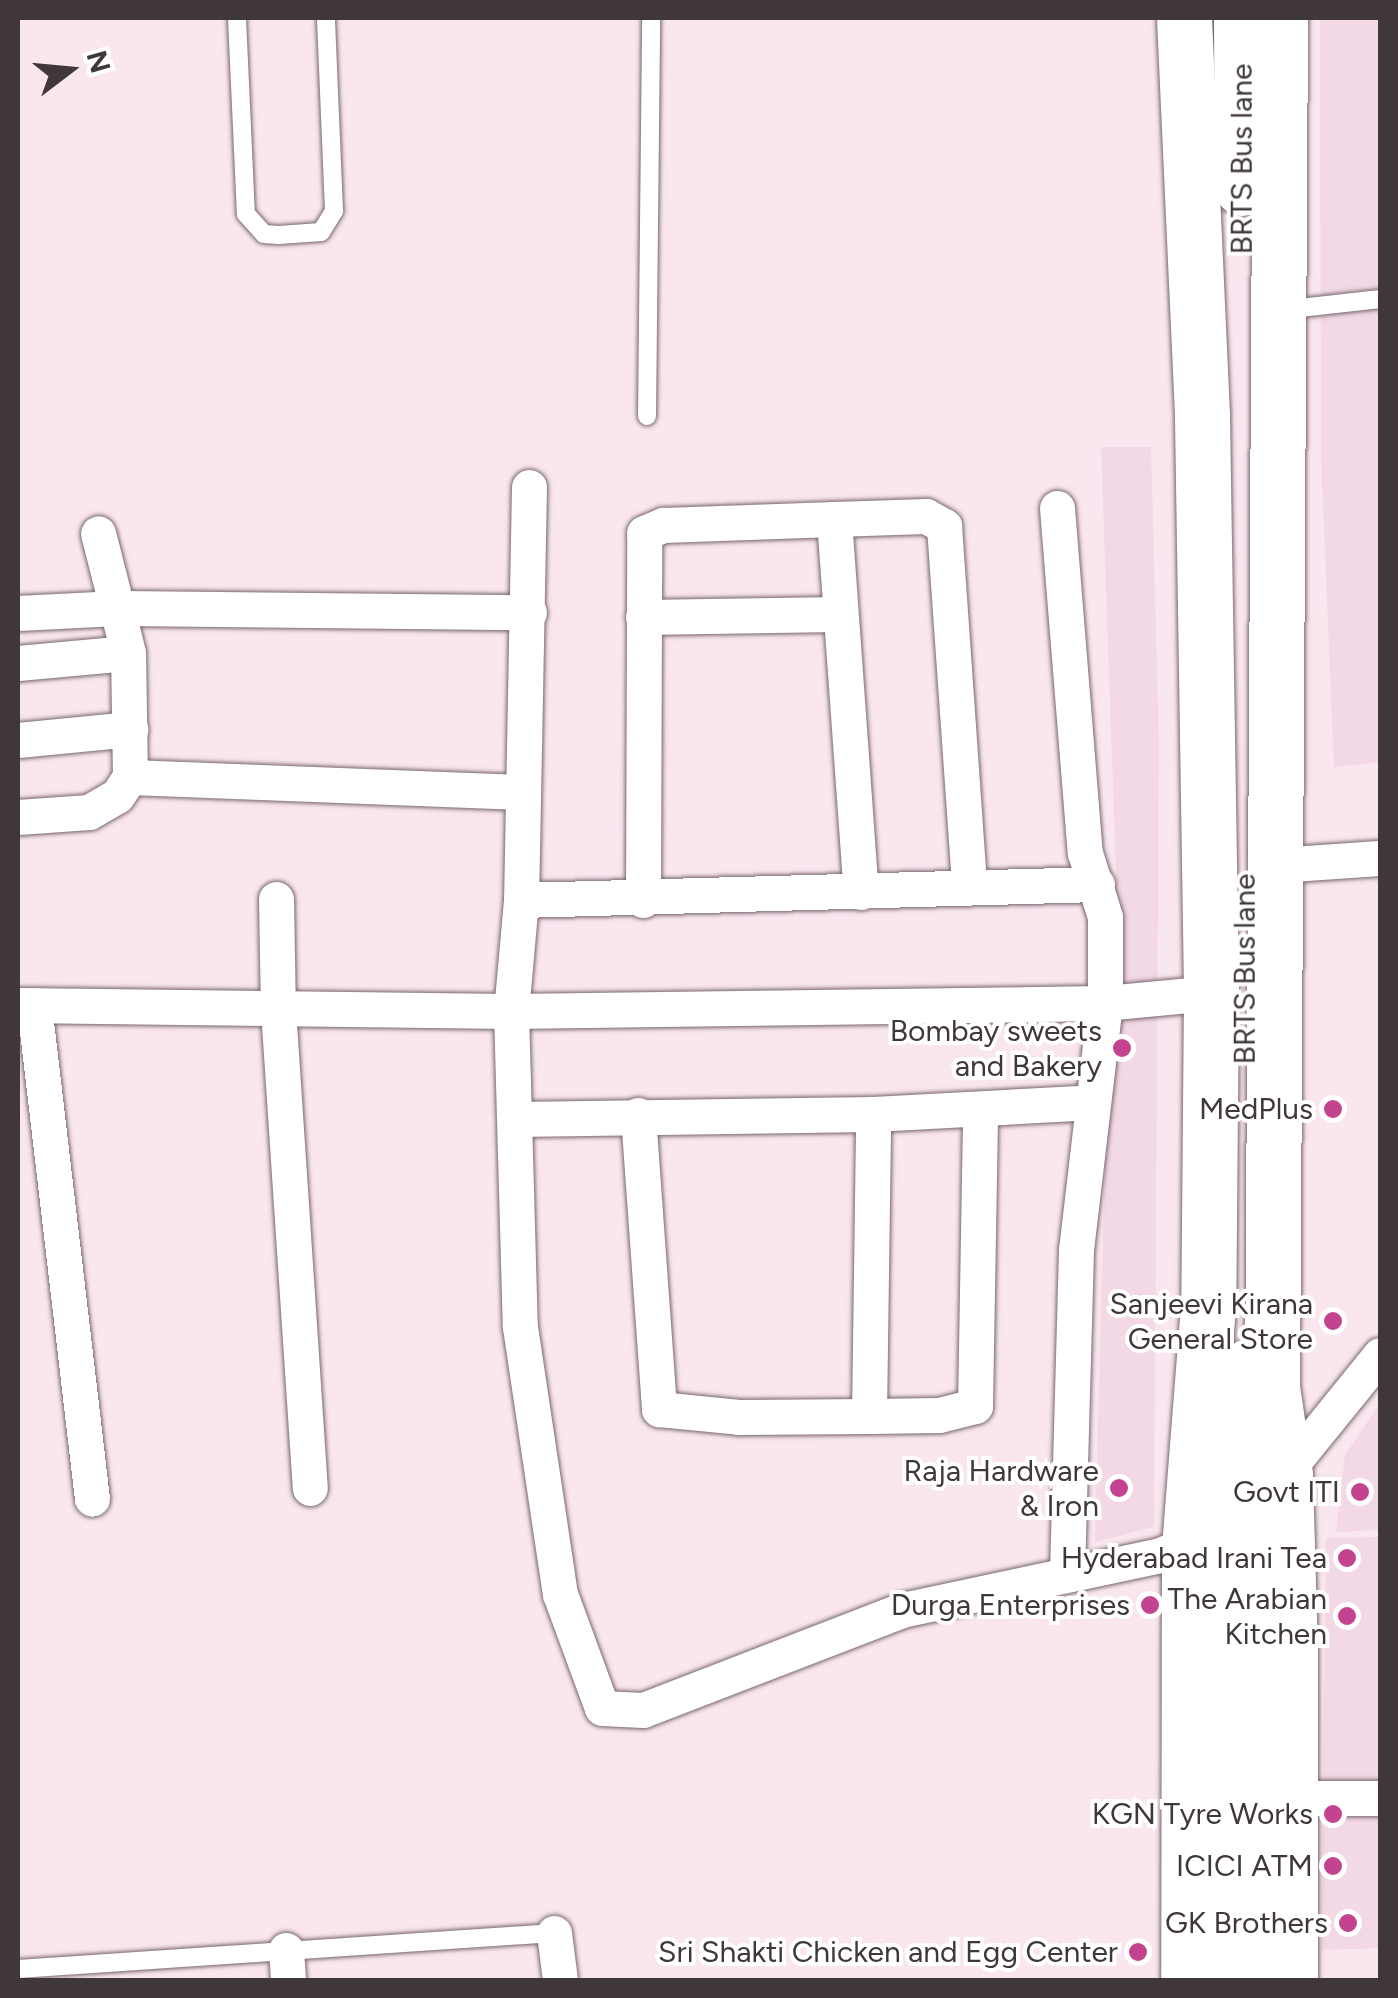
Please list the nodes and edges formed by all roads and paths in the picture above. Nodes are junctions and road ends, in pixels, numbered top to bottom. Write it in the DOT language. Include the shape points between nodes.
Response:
graph roads {
  1 [pos="237,18"];
  2 [pos="326,18"];
  3 [pos="651,18"];
  4 [pos="1184,18"];
  5 [pos="1240,18"];
  6 [pos="1280,18"];
  7 [pos="1380,299"];
  8 [pos="1278,311"];
  9 [pos="647,416"];
  10 [pos="529,487"];
  11 [pos="1057,508"];
  12 [pos="834,519"];
  13 [pos="98,534"];
  14 [pos="117,608"];
  15 [pos="529,612"];
  16 [pos="18,614"];
  17 [pos="838,614"];
  18 [pos="643,617"];
  19 [pos="128,653"];
  20 [pos="18,663"];
  21 [pos="130,729"];
  22 [pos="18,740"];
  23 [pos="130,777"];
  24 [pos="522,792"];
  25 [pos="18,817"];
  26 [pos="1380,858"];
  27 [pos="1276,864"];
  28 [pos="1097,884"];
  29 [pos="969,888"];
  30 [pos="861,892"];
  31 [pos="276,898"];
  32 [pos="521,900"];
  33 [pos="643,900"];
  34 [pos="1211,993"];
  35 [pos="1104,1003"];
  36 [pos="26,1005"];
  37 [pos="278,1009"];
  38 [pos="511,1011"];
  39 [pos="1093,1102"];
  40 [pos="980,1110"];
  41 [pos="873,1114"];
  42 [pos="638,1115"];
  43 [pos="515,1118"];
  44 [pos="1380,1354"];
  45 [pos="869,1416"];
  46 [pos="1284,1475"];
  47 [pos="310,1488"];
  48 [pos="92,1499"];
  49 [pos="1242,1511"];
  50 [pos="1189,1546"];
  51 [pos="1067,1572"];
  52 [pos="1289,1798"];
  53 [pos="1380,1798"];
  54 [pos="554,1933"];
  55 [pos="287,1965"];
  56 [pos="18,1969"];
  57 [pos="560,1980"];
  58 [pos="1188,1980"];
  59 [pos="1243,1980"];
  60 [pos="1290,1980"];
  1 -- 2 [label="lane" via="246,214 264,234 279,234 320,232 334,212"];
  3 -- 9 [label="lane"];
  4 -- 34 [label="main road" via="1202,417"];
  5 -- 49 [label="main road, BRTS Bus lane"];
  6 -- 8 [label="main road"];
  7 -- 8 [label="lane"];
  8 -- 27 [label="main road"];
  10 -- 15 [label="street"];
  11 -- 28 [label="street" via="1070,721 1084,852"];
  12 -- 17 [label="street"];
  12 -- 18 [label="street" via="653,528 642,544"];
  12 -- 29 [label="street" via="926,516 944,526"];
  13 -- 14 [label="street"];
  14 -- 15 [label="street"];
  14 -- 16 [label="street"];
  14 -- 19 [label="street"];
  15 -- 24 [label="street"];
  17 -- 18 [label="street"];
  17 -- 30 [label="street"];
  18 -- 33 [label="street"];
  19 -- 20 [label="street"];
  19 -- 21 [label="street"];
  21 -- 22 [label="street"];
  21 -- 23 [label="street"];
  23 -- 24 [label="street"];
  23 -- 25 [label="street" via="117,796 89,812"];
  24 -- 32 [label="street"];
  26 -- 27 [label="street"];
  27 -- 46 [label="main road" via="1272,1386"];
  28 -- 29 [label="street"];
  28 -- 35 [label="street" via="1106,917"];
  29 -- 30 [label="street"];
  30 -- 33 [label="street"];
  31 -- 37 [label="street"];
  32 -- 33 [label="street"];
  32 -- 38 [label="street"];
  34 -- 35 [label="street"];
  34 -- 50 [label="main road" via="1208,1306"];
  35 -- 38 [label="street"];
  35 -- 39 [label="street"];
  36 -- 37 [label="street"];
  36 -- 48 [label="street"];
  37 -- 38 [label="street"];
  37 -- 47 [label="street"];
  38 -- 43 [label="street"];
  39 -- 40 [label="street"];
  39 -- 51 [label="street" via="1076,1250"];
  40 -- 41 [label="street"];
  40 -- 45 [label="street" via="978,1397 967,1411"];
  41 -- 42 [label="street"];
  41 -- 45 [label="street"];
  42 -- 43 [label="street"];
  42 -- 45 [label="street" via="659,1409 739,1417"];
  43 -- 51 [label="street" via="520,1327 560,1594 602,1708 643,1710 846,1628"];
  44 -- 46 [label="street"];
  46 -- 49 [label="street"];
  46 -- 52 [label="main road"];
  49 -- 50 [label="street"];
  49 -- 59 [label="main road, BRTS Bus lane"];
  50 -- 51 [label="street"];
  50 -- 58 [label="main road"];
  52 -- 53 [label="street"];
  52 -- 60 [label="main road"];
  54 -- 55 [label="lane"];
  54 -- 57 [label="street"];
  55 -- 56 [label="lane"];
}
